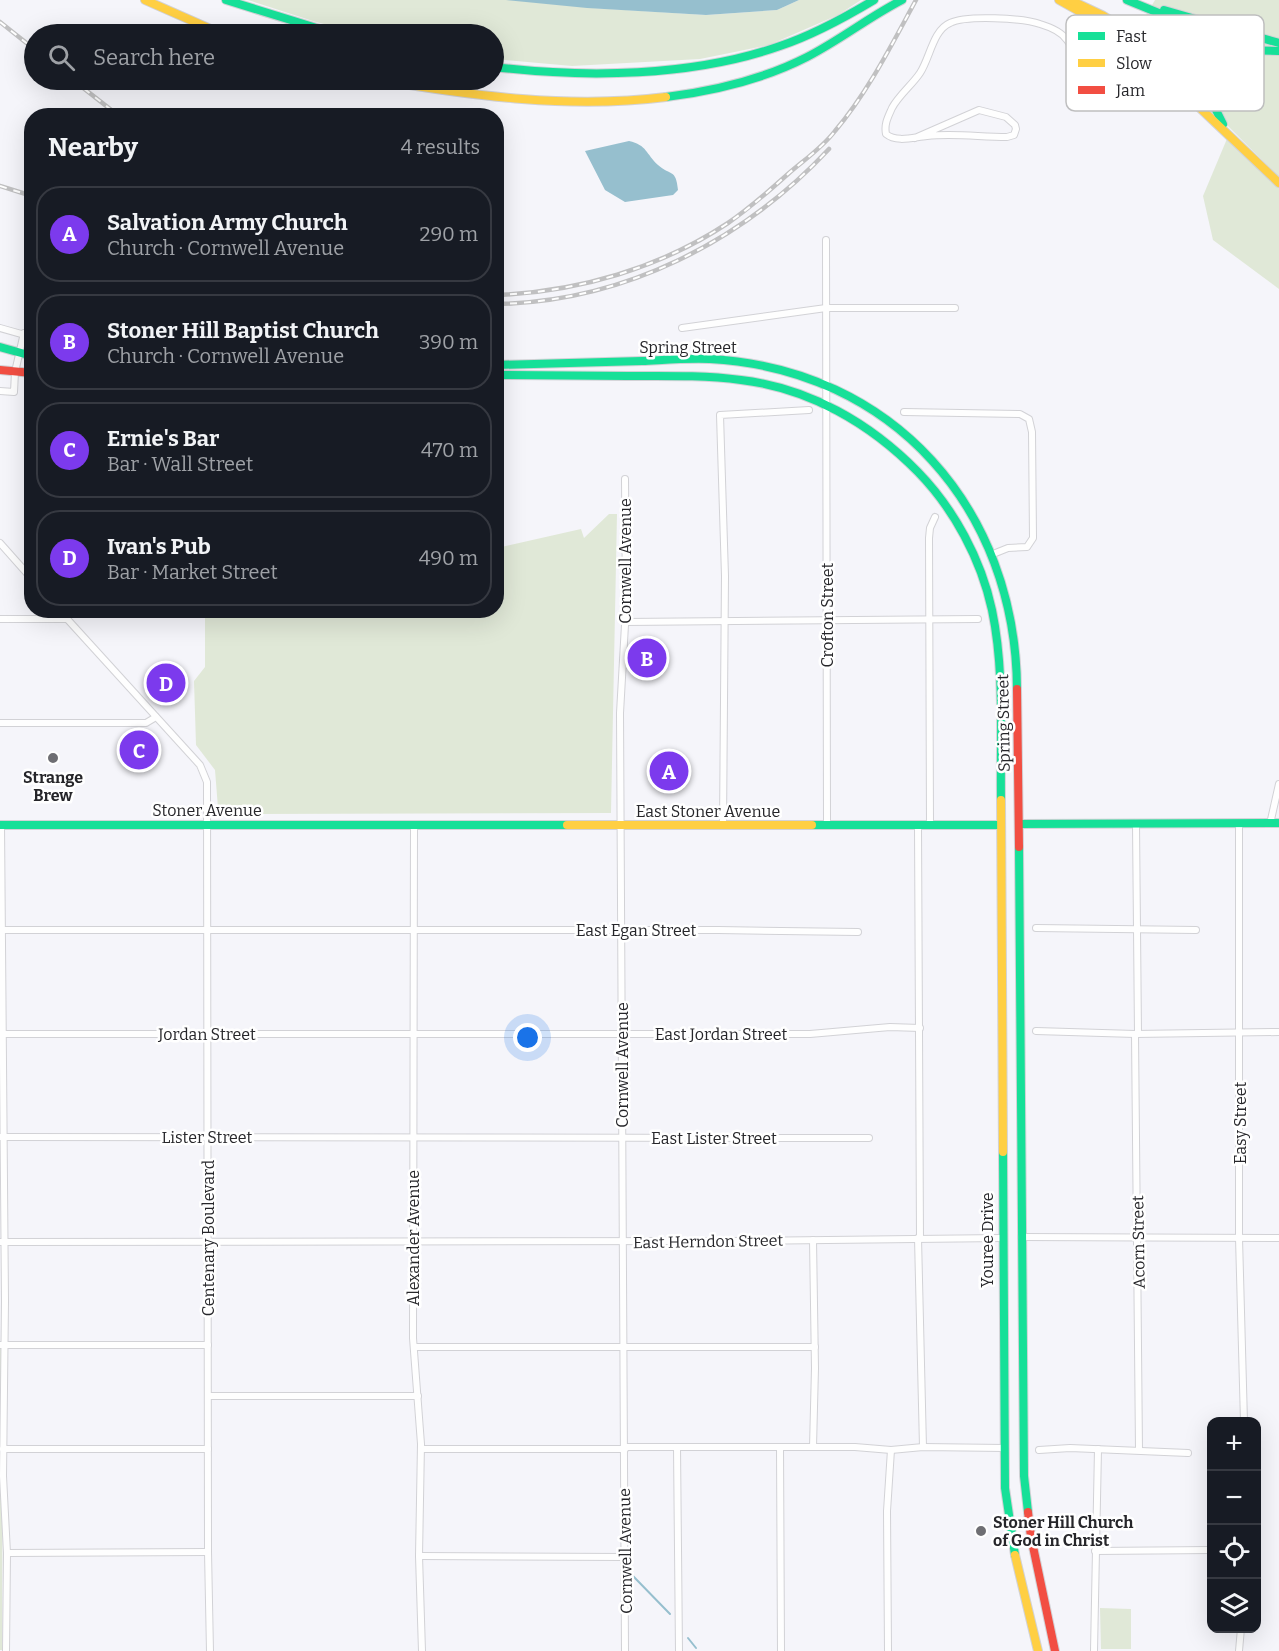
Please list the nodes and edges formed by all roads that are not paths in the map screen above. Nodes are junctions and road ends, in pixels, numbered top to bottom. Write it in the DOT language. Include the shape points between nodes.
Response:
graph roads {
  1 [pos="145,0"];
  2 [pos="226,0"];
  3 [pos="874,0"];
  4 [pos="902,0"];
  5 [pos="1059,0"];
  6 [pos="1070,0"];
  7 [pos="1129,0"];
  8 [pos="1086,15"];
  9 [pos="1102,15"];
  10 [pos="1164,15"];
  11 [pos="1181,15"];
  12 [pos="199,24"];
  13 [pos="304,24"];
  14 [pos="1066,38"];
  15 [pos="1264,39"];
  16 [pos="1279,43"];
  17 [pos="1264,51"];
  18 [pos="1279,51"];
  19 [pos="504,68"];
  20 [pos="443,90"];
  21 [pos="1205,111"];
  22 [pos="1216,111"];
  23 [pos="1229,134"];
  24 [pos="915,138"];
  25 [pos="1279,183"];
  26 [pos="826,240"];
  27 [pos="826,308"];
  28 [pos="955,308"];
  29 [pos="0,327"];
  30 [pos="682,328"];
  31 [pos="24,333"];
  32 [pos="0,346"];
  33 [pos="18,352"];
  34 [pos="24,354"];
  35 [pos="504,365"];
  36 [pos="0,370"];
  37 [pos="15,372"];
  38 [pos="24,373"];
  39 [pos="504,375"];
  40 [pos="826,384"];
  41 [pos="0,392"];
  42 [pos="826,404"];
  43 [pos="809,410"];
  44 [pos="904,412"];
  45 [pos="625,479"];
  46 [pos="935,517"];
  47 [pos="0,543"];
  48 [pos="993,554"];
  49 [pos="24,570"];
  50 [pos="930,618"];
  51 [pos="0,619"];
  52 [pos="66,619"];
  53 [pos="978,619"];
  54 [pos="724,620"];
  55 [pos="827,620"];
  56 [pos="625,622"];
  57 [pos="156,717"];
  58 [pos="0,723"];
  59 [pos="1279,784"];
  60 [pos="1019,824"];
  61 [pos="1136,824"];
  62 [pos="1239,824"];
  63 [pos="1274,824"];
  64 [pos="1,825"];
  65 [pos="208,825"];
  66 [pos="414,825"];
  67 [pos="1001,825"];
  68 [pos="620,826"];
  69 [pos="723,826"];
  70 [pos="826,826"];
  71 [pos="918,826"];
  72 [pos="930,826"];
  73 [pos="1036,928"];
  74 [pos="1136,929"];
  75 [pos="3,930"];
  76 [pos="208,930"];
  77 [pos="414,930"];
  78 [pos="621,930"];
  79 [pos="1196,930"];
  80 [pos="858,932"];
  81 [pos="920,1028"];
  82 [pos="1036,1031"];
  83 [pos="1240,1032"];
  84 [pos="1279,1032"];
  85 [pos="2,1034"];
  86 [pos="208,1034"];
  87 [pos="415,1034"];
  88 [pos="622,1034"];
  89 [pos="1137,1034"];
  90 [pos="2,1137"];
  91 [pos="208,1137"];
  92 [pos="415,1138"];
  93 [pos="623,1138"];
  94 [pos="869,1138"];
  95 [pos="1020,1237"];
  96 [pos="919,1238"];
  97 [pos="1002,1238"];
  98 [pos="1137,1238"];
  99 [pos="1239,1238"];
  100 [pos="1279,1238"];
  101 [pos="813,1240"];
  102 [pos="208,1241"];
  103 [pos="2,1242"];
  104 [pos="413,1242"];
  105 [pos="624,1242"];
  106 [pos="2,1345"];
  107 [pos="208,1345"];
  108 [pos="624,1346"];
  109 [pos="414,1347"];
  110 [pos="815,1347"];
  111 [pos="208,1396"];
  112 [pos="418,1396"];
  113 [pos="1244,1417"];
  114 [pos="677,1447"];
  115 [pos="780,1447"];
  116 [pos="813,1447"];
  117 [pos="923,1447"];
  118 [pos="625,1448"];
  119 [pos="1004,1448"];
  120 [pos="3,1449"];
  121 [pos="208,1449"];
  122 [pos="421,1449"];
  123 [pos="1098,1449"];
  124 [pos="891,1450"];
  125 [pos="1039,1450"];
  126 [pos="1138,1450"];
  127 [pos="1188,1453"];
  128 [pos="1207,1550"];
  129 [pos="1095,1551"];
  130 [pos="7,1552"];
  131 [pos="208,1552"];
  132 [pos="419,1556"];
  133 [pos="625,1557"];
  134 [pos="1241,1633"];
  135 [pos="6,1651"];
  136 [pos="210,1651"];
  137 [pos="422,1651"];
  138 [pos="625,1651"];
  139 [pos="679,1651"];
  140 [pos="781,1651"];
  141 [pos="888,1651"];
  142 [pos="1038,1651"];
  143 [pos="1055,1651"];
  144 [pos="1094,1651"];
  145 [pos="1239,1651"];
  1 -- 12 [label="main road"];
  2 -- 13 [label="main road"];
  3 -- 19 [label="main road" via="808,37 720,64 635,72"];
  4 -- 20 [label="main road" via="818,53 731,85 673,96 586,102 521,100"];
  5 -- 8 [label="main road"];
  6 -- 9 [label="main road"];
  7 -- 10 [label="main road"];
  7 -- 11 [label="main road"];
  14 -- 24 [label="street" via="1038,23 1018,20 982,19 951,22 942,27 921,71 897,99 886,121 886,134 890,137"];
  15 -- 16 [label="main road"];
  17 -- 18 [label="main road"];
  21 -- 23 [label="main road"];
  22 -- 23 [label="main road"];
  23 -- 25 [label="main road"];
  24 -- 24 [label="street" via="979,110 1006,117 1016,129 1014,135 1007,137 951,134"];
  26 -- 27 [label="street"];
  27 -- 28 [label="street"];
  27 -- 30 [label="street"];
  27 -- 40 [label="street"];
  29 -- 31 [label="street"];
  31 -- 33 [label="street"];
  32 -- 33 [label="main road"];
  33 -- 34 [label="main road"];
  33 -- 37 [label="street"];
  35 -- 40 [label="main road, Spring Street" via="726,360 775,368"];
  36 -- 37 [label="main road"];
  37 -- 38 [label="main road"];
  37 -- 41 [label="street" via="14,392"];
  39 -- 42 [label="main road, Spring Street" via="724,377 770,385"];
  40 -- 42 [label="street, Crofton Street"];
  40 -- 48 [label="main road, Spring Street" via="873,409 921,447 963,498"];
  42 -- 55 [label="street, Crofton Street"];
  42 -- 67 [label="main road, Spring Street" via="882,438 917,470 948,508 978,565 993,613 999,659"];
  43 -- 54 [label="street" via="720,415"];
  44 -- 48 [label="street" via="1020,414 1029,419 1033,538 1027,547"];
  45 -- 56 [label="street, Cornwell Avenue"];
  46 -- 50 [label="street" via="929,538"];
  47 -- 49 [label="street"];
  48 -- 60 [label="main road, Spring Street" via="1016,645"];
  50 -- 53 [label="street"];
  50 -- 55 [label="street"];
  50 -- 72 [label="street"];
  51 -- 52 [label="street"];
  52 -- 57 [label="street, Centenary Boulevard"];
  54 -- 55 [label="street"];
  54 -- 56 [label="street"];
  54 -- 69 [label="street"];
  55 -- 70 [label="street, Crofton Street"];
  56 -- 68 [label="street, Cornwell Avenue"];
  57 -- 58 [label="street" via="146,723"];
  57 -- 65 [label="street, Centenary Boulevard" via="203,770 208,788"];
  59 -- 63 [label="street"];
  60 -- 61 [label="main road"];
  60 -- 67 [label="main road, East Stoner Avenue"];
  60 -- 95 [label="main road, Youree Drive"];
  61 -- 62 [label="main road"];
  61 -- 74 [label="street, Acorn Street"];
  62 -- 63 [label="main road"];
  62 -- 83 [label="street, Easy Street"];
  64 -- 65 [label="main road, Stoner Avenue"];
  64 -- 75 [label="street"];
  65 -- 66 [label="main road, Stoner Avenue"];
  65 -- 76 [label="street, Centenary Boulevard"];
  66 -- 68 [label="main road, East Stoner Avenue"];
  66 -- 77 [label="street, Alexander Avenue"];
  67 -- 72 [label="main road, East Stoner Avenue"];
  67 -- 97 [label="main road, Youree Drive"];
  68 -- 69 [label="main road, East Stoner Avenue"];
  68 -- 78 [label="street, Cornwell Avenue"];
  69 -- 70 [label="main road, East Stoner Avenue"];
  70 -- 71 [label="main road, East Stoner Avenue"];
  71 -- 72 [label="main road, East Stoner Avenue"];
  71 -- 81 [label="street"];
  73 -- 74 [label="street"];
  74 -- 79 [label="street"];
  74 -- 89 [label="street, Acorn Street"];
  75 -- 76 [label="street, East Egan Street"];
  75 -- 85 [label="street"];
  76 -- 77 [label="street, East Egan Street"];
  76 -- 86 [label="street, Centenary Boulevard"];
  77 -- 78 [label="street, East Egan Street"];
  77 -- 87 [label="street, Alexander Avenue"];
  78 -- 80 [label="street, East Egan Street"];
  78 -- 88 [label="street, Cornwell Avenue"];
  81 -- 88 [label="street, East Jordan Street" via="810,1034"];
  81 -- 96 [label="street"];
  82 -- 89 [label="street"];
  83 -- 84 [label="street"];
  83 -- 89 [label="street"];
  83 -- 99 [label="street, Easy Street"];
  85 -- 86 [label="street, Jordan Street"];
  85 -- 90 [label="street"];
  86 -- 87 [label="street, Jordan Street"];
  86 -- 91 [label="street, Centenary Boulevard"];
  87 -- 88 [label="street, East Jordan Street"];
  87 -- 92 [label="street, Alexander Avenue"];
  88 -- 93 [label="street, Cornwell Avenue"];
  89 -- 98 [label="street, Acorn Street"];
  90 -- 91 [label="street, Lister Street"];
  90 -- 103 [label="street"];
  91 -- 92 [label="street, Lister Street"];
  91 -- 102 [label="street, Centenary Boulevard"];
  92 -- 93 [label="street, East Lister Street"];
  92 -- 104 [label="street, Alexander Avenue"];
  93 -- 94 [label="street, East Lister Street"];
  93 -- 105 [label="street, Cornwell Avenue"];
  95 -- 97 [label="main road"];
  95 -- 98 [label="street"];
  95 -- 143 [label="main road, Youree Drive" via="1025,1494"];
  96 -- 97 [label="street, East Herndon Street"];
  96 -- 101 [label="street, East Herndon Street"];
  96 -- 117 [label="street"];
  97 -- 119 [label="main road, Youree Drive"];
  98 -- 99 [label="street"];
  98 -- 126 [label="street, Acorn Street"];
  99 -- 100 [label="street"];
  99 -- 113 [label="street, Easy Street"];
  101 -- 105 [label="street, East Herndon Street"];
  101 -- 110 [label="street"];
  102 -- 103 [label="street, East Herndon Street"];
  102 -- 104 [label="street, East Herndon Street"];
  102 -- 107 [label="street, Centenary Boulevard"];
  103 -- 106 [label="street"];
  104 -- 105 [label="street, East Herndon Street"];
  104 -- 109 [label="street, Alexander Avenue"];
  105 -- 108 [label="street, Cornwell Avenue"];
  106 -- 107 [label="street"];
  106 -- 120 [label="street"];
  107 -- 111 [label="street, Centenary Boulevard"];
  108 -- 109 [label="street"];
  108 -- 110 [label="street"];
  108 -- 118 [label="street, Cornwell Avenue"];
  109 -- 112 [label="street, Alexander Avenue"];
  110 -- 116 [label="street"];
  111 -- 112 [label="street"];
  111 -- 121 [label="street, Centenary Boulevard"];
  112 -- 122 [label="street, Alexander Avenue"];
  114 -- 115 [label="street"];
  114 -- 118 [label="street"];
  114 -- 139 [label="street"];
  115 -- 116 [label="street"];
  115 -- 140 [label="street"];
  116 -- 124 [label="street"];
  117 -- 119 [label="street"];
  117 -- 124 [label="street"];
  118 -- 122 [label="street"];
  118 -- 133 [label="street, Cornwell Avenue"];
  119 -- 142 [label="main road, Youree Drive" via="1012,1541"];
  120 -- 121 [label="street"];
  120 -- 130 [label="street"];
  121 -- 131 [label="street, Centenary Boulevard"];
  122 -- 132 [label="street, Alexander Avenue"];
  123 -- 125 [label="street"];
  123 -- 126 [label="street"];
  123 -- 129 [label="street"];
  124 -- 141 [label="street" via="887,1511"];
  126 -- 127 [label="street"];
  128 -- 129 [label="street"];
  129 -- 144 [label="street"];
  130 -- 131 [label="street"];
  130 -- 135 [label="street"];
  131 -- 136 [label="street, Centenary Boulevard"];
  132 -- 133 [label="street"];
  132 -- 137 [label="street, Alexander Avenue"];
  133 -- 138 [label="street, Cornwell Avenue"];
  134 -- 145 [label="street"];
}
